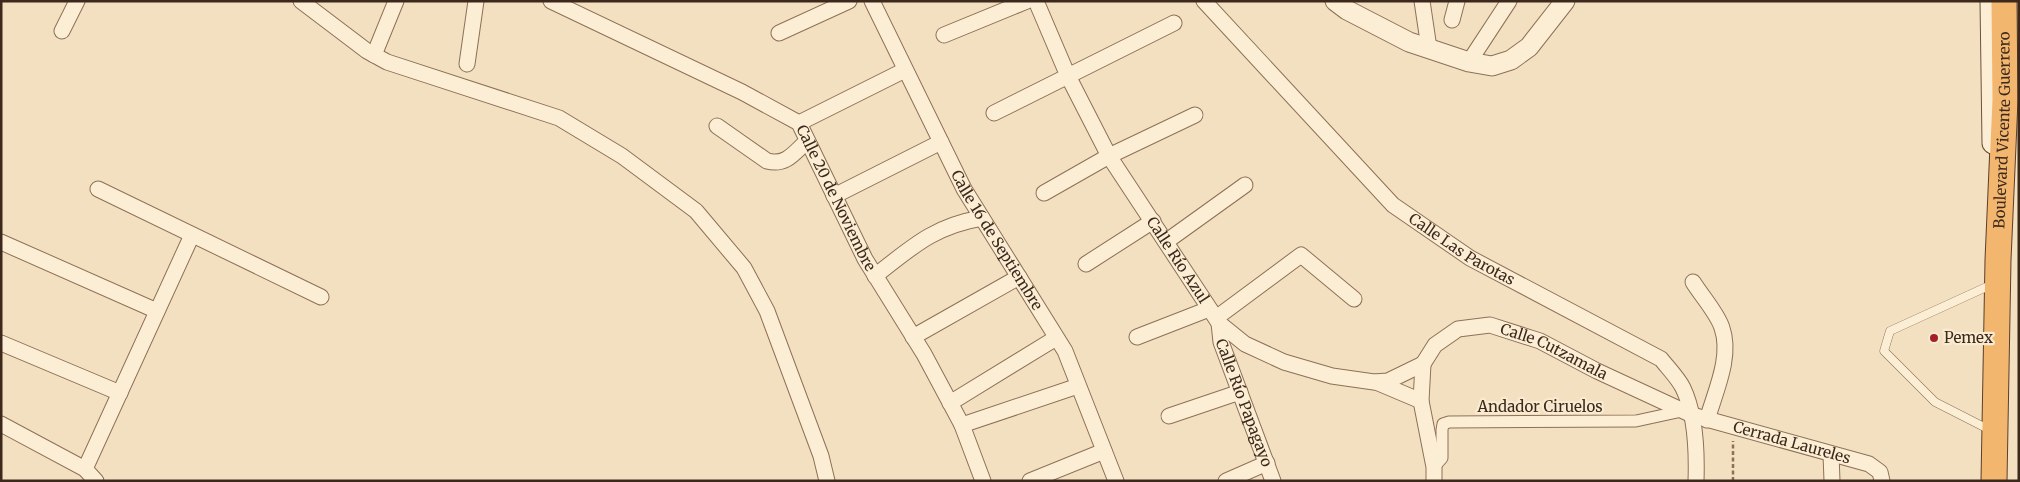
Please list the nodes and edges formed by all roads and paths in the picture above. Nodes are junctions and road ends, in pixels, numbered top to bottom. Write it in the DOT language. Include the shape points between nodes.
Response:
graph roads {
  1 [pos="77,1"];
  2 [pos="301,1"];
  3 [pos="396,1"];
  4 [pos="476,1"];
  5 [pos="849,1"];
  6 [pos="872,1"];
  7 [pos="1027,1"];
  8 [pos="1036,1"];
  9 [pos="1204,1"];
  10 [pos="1335,1"];
  11 [pos="1422,1"];
  12 [pos="1457,1"];
  13 [pos="1509,1"];
  14 [pos="1565,1"];
  15 [pos="1991,1"];
  16 [pos="2004,1"];
  17 [pos="556,4"];
  18 [pos="1452,20"];
  19 [pos="1174,23"];
  20 [pos="62,31"];
  21 [pos="780,33"];
  22 [pos="944,35"];
  23 [pos="1428,48"];
  24 [pos="374,55"];
  25 [pos="1469,62"];
  26 [pos="467,64"];
  27 [pos="905,70"];
  28 [pos="1068,76"];
  29 [pos="994,113"];
  30 [pos="1194,115"];
  31 [pos="798,124"];
  32 [pos="717,126"];
  33 [pos="807,141"];
  34 [pos="941,142"];
  35 [pos="1109,156"];
  36 [pos="1245,185"];
  37 [pos="98,189"];
  38 [pos="1044,193"];
  39 [pos="834,196"];
  40 [pos="982,218"];
  41 [pos="1154,221"];
  42 [pos="192,235"];
  43 [pos="1167,241"];
  44 [pos="1,242"];
  45 [pos="1086,264"];
  46 [pos="1998,271"];
  47 [pos="875,276"];
  48 [pos="1019,277"];
  49 [pos="1693,282"];
  50 [pos="321,297"];
  51 [pos="1354,299"];
  52 [pos="157,311"];
  53 [pos="1215,317"];
  54 [pos="1138,336"];
  55 [pos="913,337"];
  56 [pos="1056,338"];
  57 [pos="1,343"];
  58 [pos="1423,364"];
  59 [pos="1374,382"];
  60 [pos="1078,386"];
  61 [pos="1240,392"];
  62 [pos="120,393"];
  63 [pos="1421,401"];
  64 [pos="950,403"];
  65 [pos="1687,413"];
  66 [pos="1169,416"];
  67 [pos="1707,420"];
  68 [pos="1,424"];
  69 [pos="962,425"];
  70 [pos="1733,427"];
  71 [pos="1994,433"];
  72 [pos="1104,451"];
  73 [pos="1831,454"];
  74 [pos="1267,463"];
  75 [pos="1434,474"];
  76 [pos="90,475"];
  77 [pos="827,481"];
  78 [pos="983,481"];
  79 [pos="1030,481"];
  80 [pos="1116,481"];
  81 [pos="1226,481"];
  82 [pos="1274,481"];
  83 [pos="1696,481"];
  84 [pos="1733,481"];
  85 [pos="1832,481"];
  86 [pos="1882,481"];
  87 [pos="1994,481"];
  1 -- 20 [label="street"];
  2 -- 24 [label="street"];
  3 -- 24 [label="street"];
  4 -- 26 [label="street"];
  5 -- 21 [label="street"];
  6 -- 27 [label="street, Calle 16 de Septiembre"];
  7 -- 22 [label="street"];
  8 -- 28 [label="street, Calle Río Azul"];
  9 -- 65 [label="street, Calle Las Parotas" via="1393,205 1470,258 1661,359 1682,387"];
  10 -- 23 [label="street" via="1410,42"];
  11 -- 23 [label="street"];
  12 -- 18 [label="street"];
  13 -- 25 [label="street"];
  14 -- 25 [label="street" via="1529,47 1511,60 1492,66"];
  15 -- 46 [label="main road, Boulevard Vicente Guerrero" via="1991,103"];
  16 -- 46 [label="highway, Boulevard Vicente Guerrero" via="2005,100"];
  17 -- 31 [label="street, Calle 20 de Noviembre" via="742,92"];
  19 -- 28 [label="street"];
  23 -- 25 [label="street"];
  24 -- 77 [label="street" via="559,118 622,156 696,211 744,268 767,311 821,456"];
  27 -- 31 [label="street"];
  27 -- 34 [label="street, Calle 16 de Septiembre"];
  28 -- 29 [label="street"];
  28 -- 35 [label="street, Calle Río Azul"];
  30 -- 35 [label="street"];
  31 -- 33 [label="street, Calle 20 de Noviembre"];
  32 -- 33 [label="street" via="767,161 776,163 787,159"];
  33 -- 39 [label="street, Calle 20 de Noviembre"];
  34 -- 39 [label="street"];
  34 -- 40 [label="street, Calle 16 de Septiembre"];
  35 -- 38 [label="street"];
  35 -- 41 [label="street, Calle Río Azul"];
  36 -- 43 [label="street"];
  37 -- 42 [label="street"];
  39 -- 47 [label="street, Calle 20 de Noviembre"];
  40 -- 47 [label="street" via="943,228 915,244"];
  40 -- 48 [label="street, Calle 16 de Septiembre"];
  41 -- 43 [label="street, Calle Río Azul"];
  41 -- 45 [label="street"];
  42 -- 50 [label="street"];
  42 -- 52 [label="street"];
  43 -- 53 [label="street, Calle Río Azul"];
  44 -- 52 [label="street"];
  46 -- 71 [label="highway, Boulevard Vicente Guerrero"];
  46 -- 71 [label="lane" via="1890,331 1884,351 1935,402"];
  47 -- 55 [label="street, Calle 20 de Noviembre"];
  48 -- 55 [label="street"];
  48 -- 56 [label="street, Calle 16 de Septiembre"];
  49 -- 67 [label="street" via="1722,327 1726,346"];
  51 -- 53 [label="street" via="1301,255"];
  52 -- 62 [label="street"];
  53 -- 54 [label="street"];
  53 -- 59 [label="street, Calle Río Azul" via="1245,344 1284,362 1332,376"];
  53 -- 61 [label="street, Calle Río Papagayo"];
  55 -- 64 [label="street, Calle 20 de Noviembre"];
  56 -- 60 [label="street, Calle 16 de Septiembre"];
  56 -- 64 [label="street"];
  57 -- 62 [label="street"];
  58 -- 59 [label="street, Calle Río Azul" via="1388,381"];
  58 -- 63 [label="street"];
  58 -- 65 [label="street, Calle Cutzamala" via="1435,345 1458,329 1490,325 1540,341"];
  59 -- 63 [label="street"];
  60 -- 69 [label="street"];
  60 -- 72 [label="street, Calle 16 de Septiembre"];
  61 -- 66 [label="street"];
  61 -- 74 [label="street, Calle Río Papagayo"];
  62 -- 76 [label="street"];
  63 -- 75 [label="street"];
  64 -- 69 [label="street, Calle 20 de Noviembre"];
  65 -- 67 [label="street, Cerrada Laureles"];
  65 -- 75 [label="street, Andador Ciruelos" via="1636,421 1449,422 1443,424 1442,458"];
  65 -- 83 [label="street, Calle Las Parotas" via="1697,457"];
  67 -- 70 [label="street, Cerrada Laureles"];
  68 -- 76 [label="street"];
  69 -- 78 [label="street, Calle 20 de Noviembre"];
  70 -- 73 [label="street, Cerrada Laureles"];
  70 -- 84 [label="path"];
  71 -- 87 [label="highway, Boulevard Vicente Guerrero"];
  72 -- 79 [label="street"];
  72 -- 80 [label="street, Calle 16 de Septiembre"];
  73 -- 85 [label="street"];
  73 -- 86 [label="street, Cerrada Laureles" via="1870,464 1880,472"];
  74 -- 81 [label="street"];
  74 -- 82 [label="street, Calle Río Papagayo"];
}
